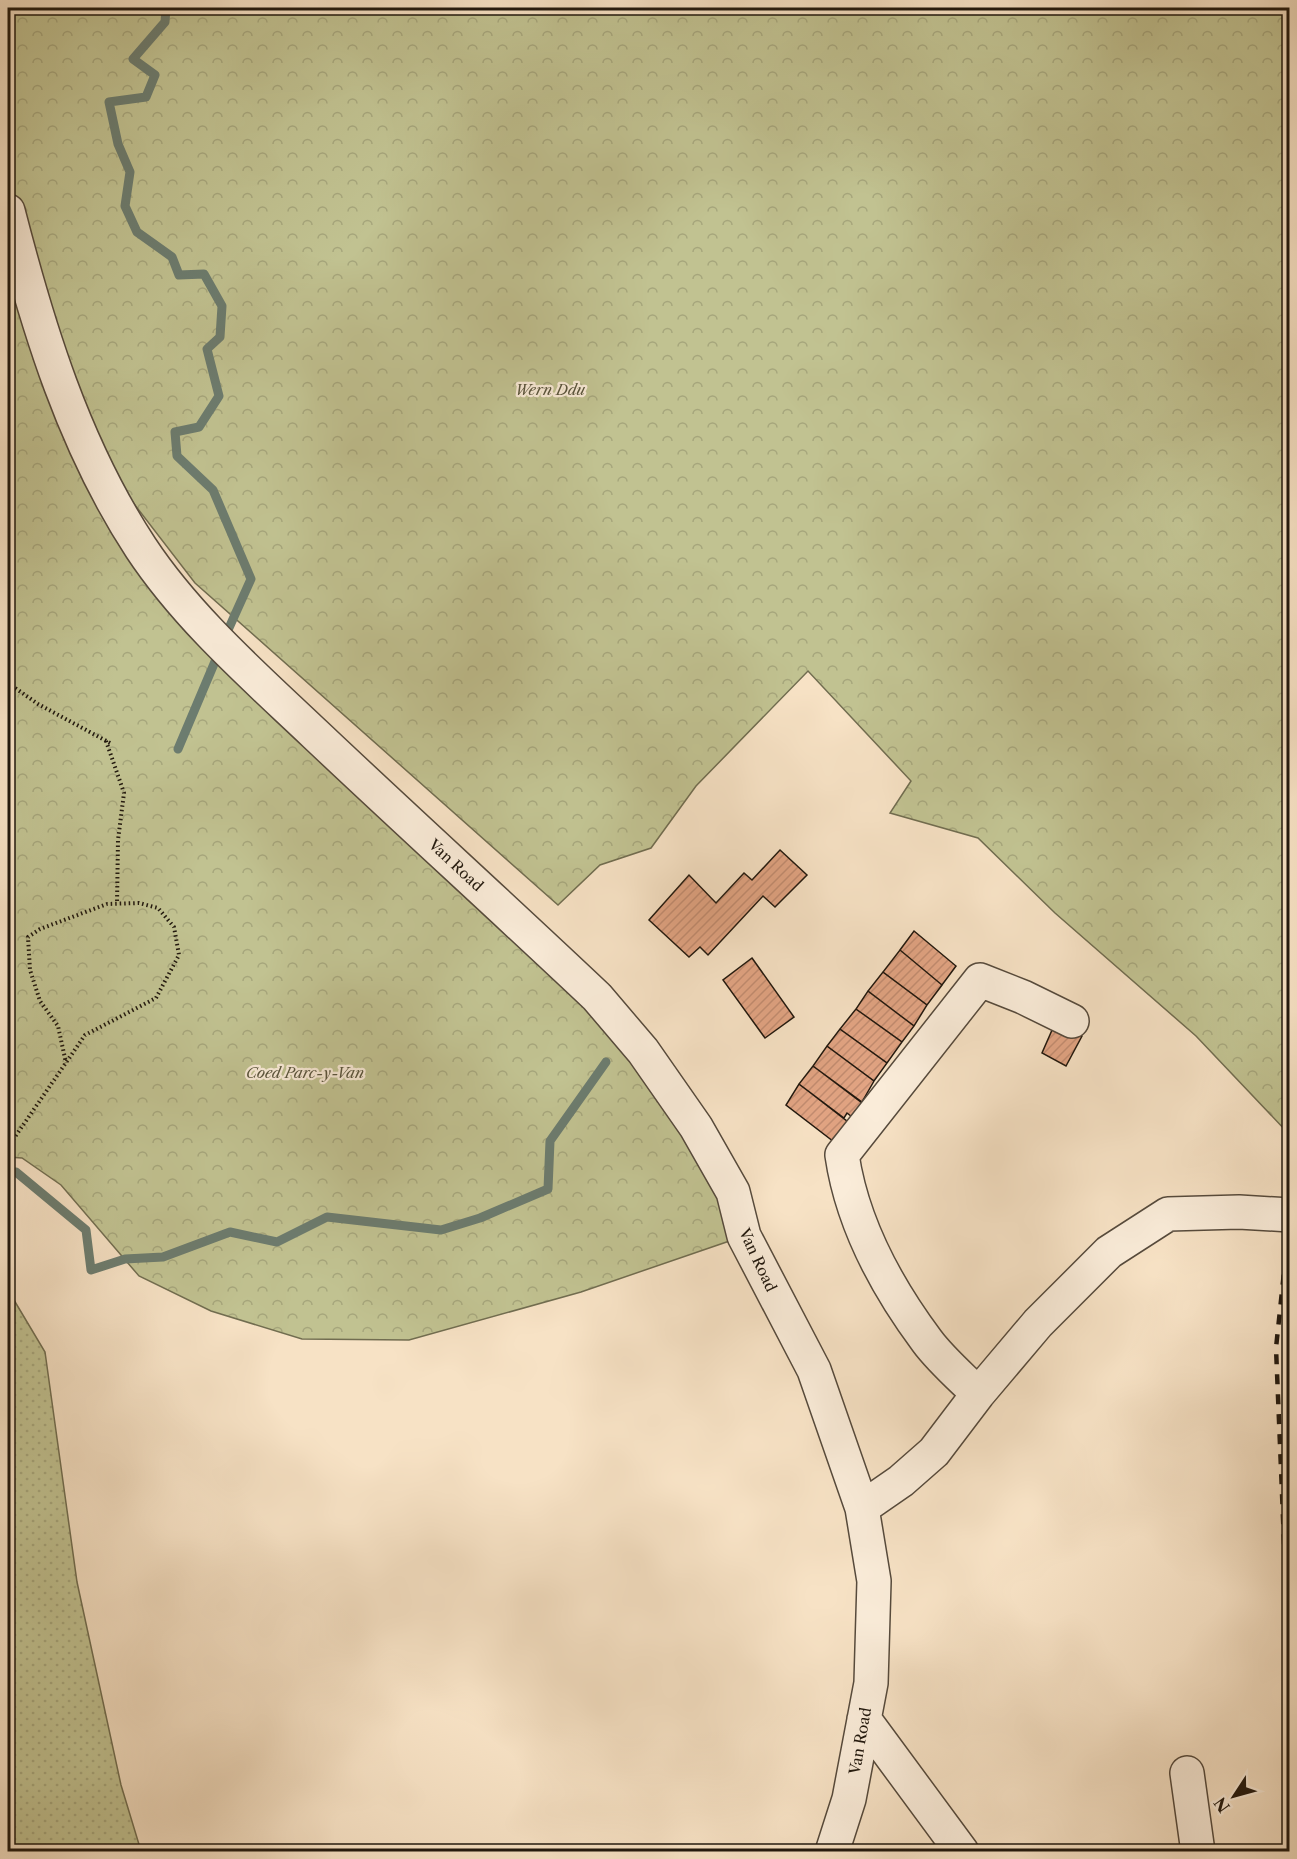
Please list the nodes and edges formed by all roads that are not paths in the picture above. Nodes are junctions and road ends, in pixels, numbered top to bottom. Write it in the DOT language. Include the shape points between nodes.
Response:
graph roads {
  1 [pos="8,211"];
  2 [pos="1072,1021"];
  3 [pos="1290,1215"];
  4 [pos="978,1394"];
  5 [pos="862,1508"];
  6 [pos="864,1719"];
  7 [pos="1187,1773"];
  8 [pos="832,1851"];
  9 [pos="962,1851"];
  10 [pos="1198,1851"];
  1 -- 5 [label="street, Van Road" via="53,366 79,431 141,549 181,600 240,663 597,997 643,1051 696,1127 733,1192 744,1236 814,1370"];
  2 -- 4 [label="street" via="980,980 842,1155 845,1179 871,1253 927,1342"];
  3 -- 4 [label="street" via="1168,1214 1109,1252 1038,1323"];
  4 -- 5 [label="street" via="934,1452 901,1482"];
  5 -- 6 [label="street, Van Road" via="874,1581 871,1683"];
  6 -- 8 [label="street, Van Road" via="849,1799"];
  6 -- 9 [label="street"];
  7 -- 10 [label="street"];
}
